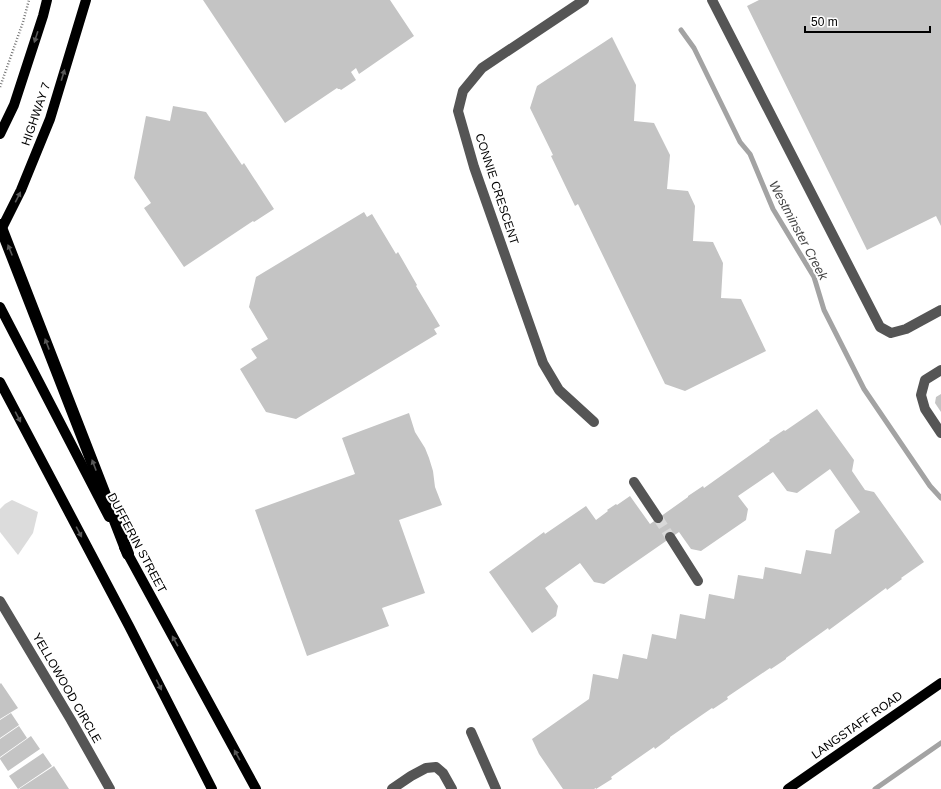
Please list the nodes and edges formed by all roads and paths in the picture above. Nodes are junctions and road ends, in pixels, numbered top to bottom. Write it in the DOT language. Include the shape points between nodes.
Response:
graph roads {
  1 [pos="29,0"];
  2 [pos="47,0"];
  3 [pos="86,0"];
  4 [pos="584,0"];
  5 [pos="712,0"];
  6 [pos="0,86"];
  7 [pos="0,134"];
  8 [pos="0,225"];
  9 [pos="0,232"];
  10 [pos="1,310"];
  11 [pos="941,310"];
  12 [pos="941,370"];
  13 [pos="0,382"];
  14 [pos="594,422"];
  15 [pos="941,433"];
  16 [pos="634,482"];
  17 [pos="658,518"];
  18 [pos="670,538"];
  19 [pos="128,554"];
  20 [pos="698,582"];
  21 [pos="0,601"];
  22 [pos="941,683"];
  23 [pos="471,732"];
  24 [pos="110,789"];
  25 [pos="212,789"];
  26 [pos="256,789"];
  27 [pos="392,789"];
  28 [pos="452,789"];
  29 [pos="496,789"];
  30 [pos="788,789"];
  1 -- 6 [label="path"];
  2 -- 7 [label="main road, HIGHWAY 7, one-way" via="14,105"];
  9 -- 3 [label="main road, HIGHWAY 7, one-way" via="21,190 50,120"];
  4 -- 14 [label="street, CONNIE CRESCENT" via="482,68 463,91 458,111 474,167 543,363 559,390"];
  5 -- 11 [label="street" via="880,327 891,333 906,329"];
  19 -- 8 [label="highway, one-way"];
  10 -- 19 [label="main road, DUFFERIN STREET"];
  12 -- 15 [label="street" via="925,380 921,395 925,409"];
  13 -- 25 [label="main road, one-way"];
  16 -- 17 [label="street"];
  18 -- 20 [label="street"];
  26 -- 19 [label="main road, DUFFERIN STREET, one-way"];
  21 -- 24 [label="street, YELLOWOOD CIRCLE"];
  22 -- 30 [label="main road, LANGSTAFF ROAD"];
  23 -- 29 [label="street"];
  27 -- 28 [label="street" via="426,768 436,767 443,773"];
}
